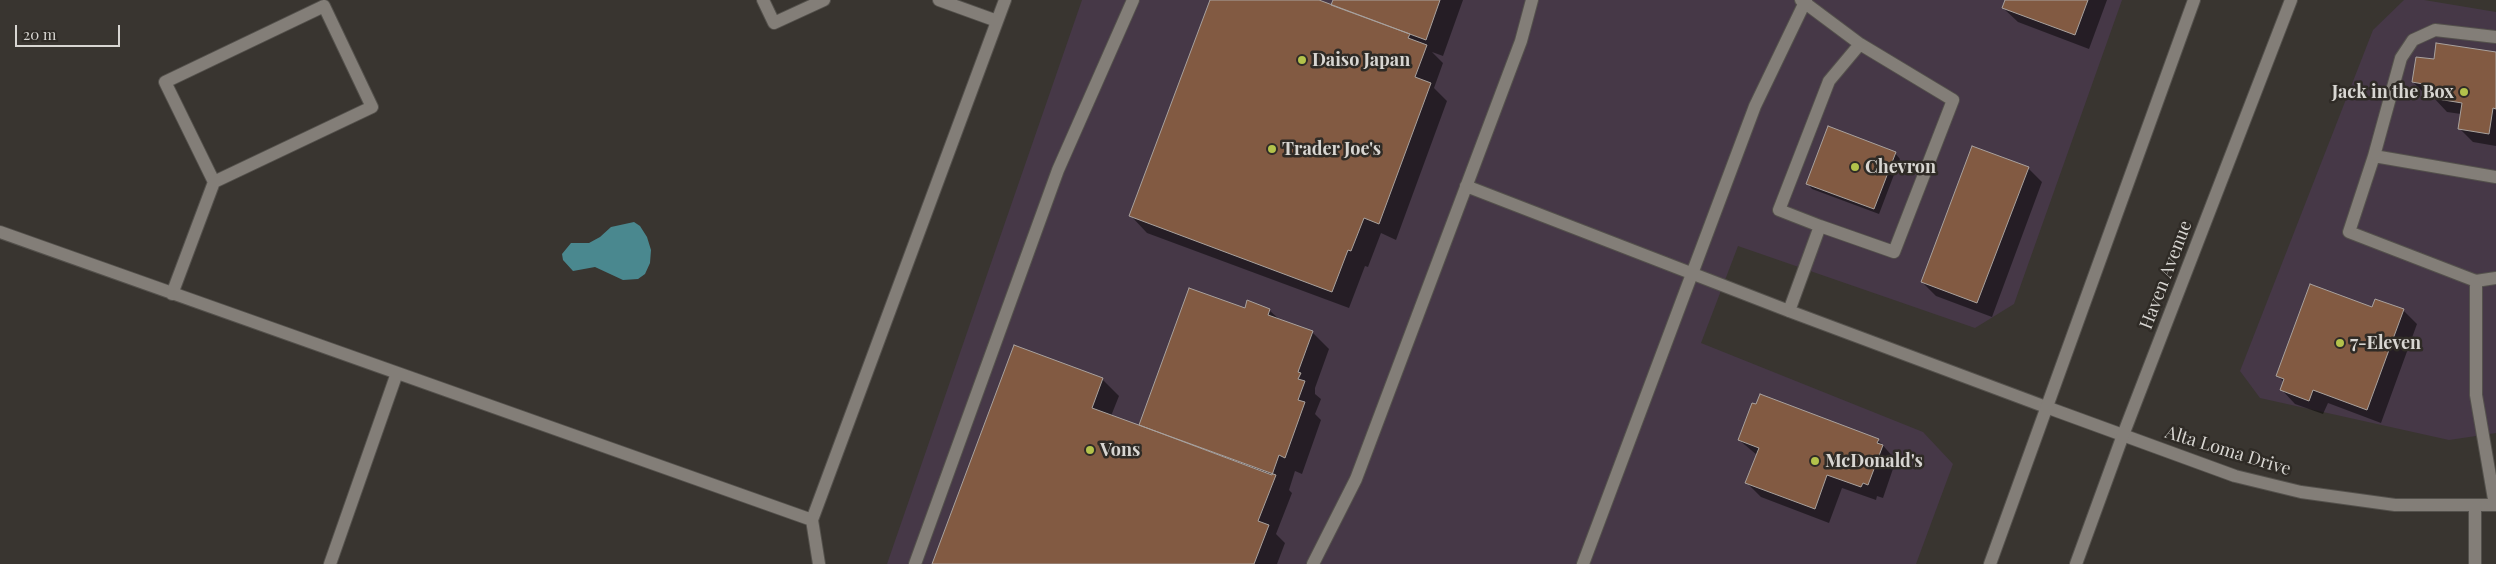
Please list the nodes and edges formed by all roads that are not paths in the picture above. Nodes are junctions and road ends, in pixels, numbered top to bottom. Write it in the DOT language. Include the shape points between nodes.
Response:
graph roads {
  1 [pos="763,0"];
  2 [pos="824,0"];
  3 [pos="939,0"];
  4 [pos="1006,0"];
  5 [pos="1133,0"];
  6 [pos="1532,0"];
  7 [pos="2194,0"];
  8 [pos="2291,0"];
  9 [pos="1803,1"];
  10 [pos="998,21"];
  11 [pos="2496,37"];
  12 [pos="1860,44"];
  13 [pos="2374,156"];
  14 [pos="2496,177"];
  15 [pos="214,182"];
  16 [pos="1466,186"];
  17 [pos="1820,226"];
  18 [pos="0,232"];
  19 [pos="1692,272"];
  20 [pos="2496,278"];
  21 [pos="2476,281"];
  22 [pos="172,294"];
  23 [pos="1789,311"];
  24 [pos="397,373"];
  25 [pos="2046,407"];
  26 [pos="2123,435"];
  27 [pos="2495,505"];
  28 [pos="2475,506"];
  29 [pos="812,520"];
  30 [pos="330,564"];
  31 [pos="819,564"];
  32 [pos="915,564"];
  33 [pos="1313,564"];
  34 [pos="1583,564"];
  35 [pos="1990,564"];
  36 [pos="2076,564"];
  37 [pos="2475,564"];
  1 -- 2 [label="main road" via="774,23"];
  3 -- 10 [label="main road"];
  4 -- 10 [label="main road"];
  5 -- 32 [label="main road" via="1058,170"];
  6 -- 16 [label="main road" via="1521,41"];
  7 -- 25 [label="main road"];
  8 -- 26 [label="main road, Haven Avenue"];
  9 -- 12 [label="main road"];
  9 -- 19 [label="main road" via="1755,106"];
  10 -- 29 [label="main road"];
  11 -- 13 [label="main road" via="2435,30 2413,40 2401,58"];
  12 -- 17 [label="main road" via="1829,82 1779,210"];
  12 -- 17 [label="main road" via="1953,100 1894,252"];
  13 -- 14 [label="main road"];
  13 -- 21 [label="main road" via="2349,232"];
  15 -- 15 [label="main road" via="165,82 324,6 372,107"];
  15 -- 22 [label="main road"];
  16 -- 19 [label="main road, Alta Loma Drive"];
  16 -- 33 [label="main road" via="1356,479"];
  17 -- 23 [label="main road"];
  18 -- 22 [label="main road"];
  19 -- 23 [label="main road, Alta Loma Drive"];
  19 -- 34 [label="main road"];
  20 -- 21 [label="main road"];
  21 -- 27 [label="main road" via="2476,395"];
  22 -- 24 [label="main road"];
  23 -- 25 [label="main road, Alta Loma Drive"];
  24 -- 29 [label="main road"];
  24 -- 30 [label="main road"];
  25 -- 26 [label="main road, Alta Loma Drive"];
  25 -- 35 [label="main road"];
  26 -- 28 [label="main road, Alta Loma Drive" via="2235,476 2302,492 2395,504"];
  26 -- 36 [label="main road, Haven Avenue"];
  27 -- 28 [label="main road, Alta Loma Drive"];
  28 -- 37 [label="main road"];
  29 -- 31 [label="main road"];
}
